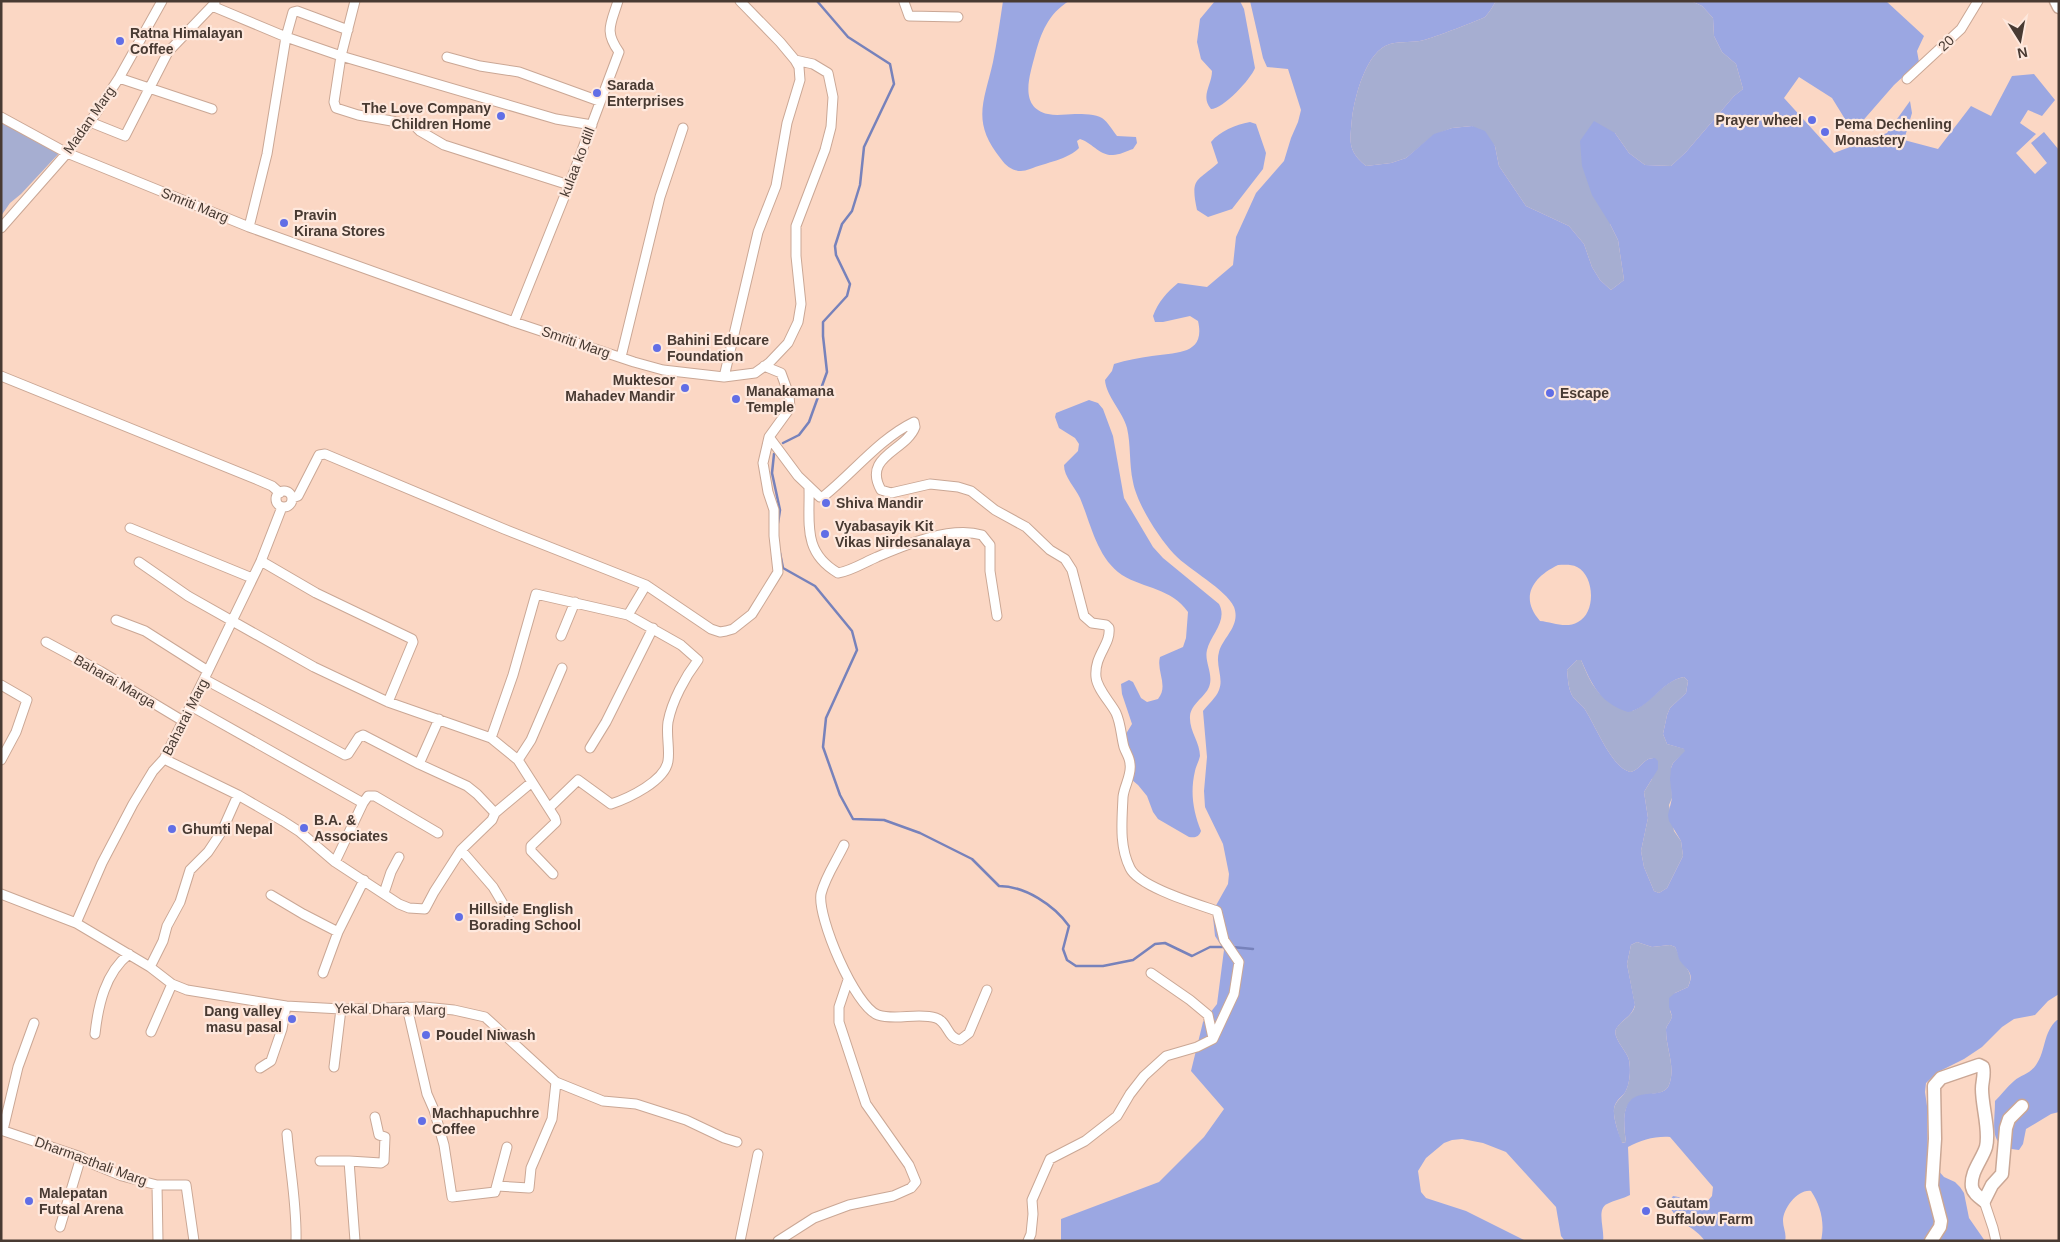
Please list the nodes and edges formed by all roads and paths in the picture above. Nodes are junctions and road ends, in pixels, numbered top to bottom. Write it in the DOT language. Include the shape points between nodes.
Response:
graph roads {
  1 [pos="162,1"];
  2 [pos="355,1"];
  3 [pos="618,1"];
  4 [pos="740,1"];
  5 [pos="1978,1"];
  6 [pos="2056,1"];
  7 [pos="904,2"];
  8 [pos="215,3"];
  9 [pos="2059,7"];
  10 [pos="958,17"];
  11 [pos="348,30"];
  12 [pos="286,37"];
  13 [pos="341,56"];
  14 [pos="446,57"];
  15 [pos="795,60"];
  16 [pos="119,78"];
  17 [pos="1907,79"];
  18 [pos="150,88"];
  19 [pos="599,101"];
  20 [pos="212,109"];
  21 [pos="1,117"];
  22 [pos="90,122"];
  23 [pos="592,125"];
  24 [pos="683,128"];
  25 [pos="67,153"];
  26 [pos="569,185"];
  27 [pos="249,226"];
  28 [pos="1,228"];
  29 [pos="514,322"];
  30 [pos="621,358"];
  31 [pos="764,366"];
  32 [pos="1,376"];
  33 [pos="724,377"];
  34 [pos="769,437"];
  35 [pos="809,488"];
  36 [pos="280,493"];
  37 [pos="292,498"];
  38 [pos="282,507"];
  39 [pos="130,528"];
  40 [pos="260,561"];
  41 [pos="140,562"];
  42 [pos="252,578"];
  43 [pos="646,585"];
  44 [pos="575,602"];
  45 [pos="628,614"];
  46 [pos="996,616"];
  47 [pos="116,620"];
  48 [pos="232,620"];
  49 [pos="652,628"];
  50 [pos="561,636"];
  51 [pos="46,642"];
  52 [pos="562,668"];
  53 [pos="206,675"];
  54 [pos="1,686"];
  55 [pos="388,702"];
  56 [pos="191,706"];
  57 [pos="439,720"];
  58 [pos="183,721"];
  59 [pos="491,738"];
  60 [pos="590,748"];
  61 [pos="164,759"];
  62 [pos="1,760"];
  63 [pos="518,760"];
  64 [pos="419,764"];
  65 [pos="532,782"];
  66 [pos="238,795"];
  67 [pos="363,803"];
  68 [pos="549,808"];
  69 [pos="495,813"];
  70 [pos="438,833"];
  71 [pos="844,845"];
  72 [pos="461,850"];
  73 [pos="399,857"];
  74 [pos="334,862"];
  75 [pos="553,874"];
  76 [pos="364,880"];
  77 [pos="384,893"];
  78 [pos="1,894"];
  79 [pos="271,895"];
  80 [pos="509,914"];
  81 [pos="76,923"];
  82 [pos="338,932"];
  83 [pos="129,954"];
  84 [pos="150,967"];
  85 [pos="323,973"];
  86 [pos="1152,973"];
  87 [pos="848,980"];
  88 [pos="172,984"];
  89 [pos="988,990"];
  90 [pos="286,1006"];
  91 [pos="407,1007"];
  92 [pos="341,1008"];
  93 [pos="34,1023"];
  94 [pos="151,1032"];
  95 [pos="95,1034"];
  96 [pos="1213,1039"];
  97 [pos="334,1067"];
  98 [pos="260,1068"];
  99 [pos="556,1082"];
  100 [pos="2022,1106"];
  101 [pos="375,1117"];
  102 [pos="2,1130"];
  103 [pos="287,1134"];
  104 [pos="737,1142"];
  105 [pos="507,1147"];
  106 [pos="758,1154"];
  107 [pos="81,1157"];
  108 [pos="349,1160"];
  109 [pos="320,1161"];
  110 [pos="157,1185"];
  111 [pos="497,1186"];
  112 [pos="1984,1201"];
  113 [pos="60,1227"];
  114 [pos="158,1241"];
  115 [pos="194,1241"];
  116 [pos="296,1241"];
  117 [pos="355,1241"];
  118 [pos="740,1241"];
  119 [pos="778,1241"];
  120 [pos="1028,1241"];
  121 [pos="1931,1241"];
  122 [pos="1996,1241"];
  1 -- 16 [label="street, Madan Marg"];
  2 -- 11 [label="street"];
  3 -- 19 [label="street, kulaa ko dill" via="610,40 619,52"];
  4 -- 15 [label="street"];
  5 -- 17 [label="street, 20 / 20" via="1961,29"];
  6 -- 9 [label="street"];
  7 -- 10 [label="street" via="909,16"];
  8 -- 12 [label="street"];
  8 -- 18 [label="street" via="168,52"];
  11 -- 12 [label="street" via="294,10"];
  11 -- 13 [label="street"];
  12 -- 13 [label="street"];
  12 -- 27 [label="street" via="268,154"];
  13 -- 23 [label="street" via="556,119"];
  13 -- 26 [label="street" via="334,102 341,111 414,125 444,144"];
  14 -- 19 [label="street" via="519,72"];
  15 -- 31 [label="street, Smriti Marg" via="812,64 828,73 833,97 831,127 796,226 801,304 798,322 788,343"];
  15 -- 33 [label="street" via="800,80 787,123 776,186 758,232"];
  16 -- 18 [label="street"];
  16 -- 22 [label="street, Madan Marg"];
  18 -- 20 [label="street"];
  18 -- 22 [label="street" via="125,136"];
  19 -- 23 [label="street, kulaa ko dill"];
  21 -- 25 [label="street, Smriti Marg"];
  22 -- 25 [label="street, Madan Marg"];
  23 -- 26 [label="street, kulaa ko dill"];
  24 -- 30 [label="street" via="660,197"];
  25 -- 27 [label="street, Smriti Marg"];
  25 -- 28 [label="street, Madan Marg"];
  26 -- 29 [label="street, kulaa ko dill"];
  27 -- 29 [label="street, Smriti Marg"];
  29 -- 30 [label="street, Smriti Marg"];
  30 -- 33 [label="street, Smriti Marg" via="663,370"];
  31 -- 33 [label="street, Smriti Marg" via="754,373"];
  31 -- 34 [label="street" via="781,373 790,408"];
  32 -- 36 [label="street" via="258,480"];
  34 -- 35 [label="street"];
  34 -- 43 [label="street" via="763,463 774,510 778,572 752,614 733,629 715,631"];
  35 -- 46 [label="street" via="810,541 816,553 838,573 937,536 959,533 982,535 990,545"];
  35 -- 96 [label="street" via="820,497 824,496 889,438 914,422 916,427 910,436 878,465 876,474 881,490 891,493 930,484 970,491 1026,527 1050,550 1065,559 1072,570 1084,616 1092,624 1109,628 1107,645 1097,661 1096,680 1120,722 1131,767 1123,791 1121,829 1130,869 1149,885 1217,911 1224,940 1240,962 1234,994"];
  36 -- 37 [label="street" via="288,492"];
  36 -- 38 [label="street" via="277,502"];
  37 -- 38 [label="street" via="290,504"];
  37 -- 43 [label="street" via="298,496 319,455 325,454"];
  38 -- 40 [label="street, Baharai Marg"];
  39 -- 42 [label="street"];
  40 -- 42 [label="street, Baharai Marg"];
  40 -- 55 [label="street" via="316,593 412,639"];
  41 -- 48 [label="street" via="188,596"];
  42 -- 48 [label="street, Baharai Marg"];
  43 -- 45 [label="street"];
  44 -- 45 [label="street"];
  44 -- 50 [label="street"];
  44 -- 59 [label="street" via="536,594"];
  45 -- 49 [label="street"];
  47 -- 53 [label="street" via="145,631"];
  48 -- 53 [label="street, Baharai Marg"];
  48 -- 55 [label="street" via="314,667"];
  49 -- 60 [label="street"];
  49 -- 68 [label="street" via="681,645 698,660 672,707 668,725 668,762 664,774 611,804 578,780"];
  51 -- 58 [label="street, Baharai Marga"];
  52 -- 63 [label="street" via="531,740"];
  53 -- 56 [label="street, Baharai Marg"];
  53 -- 64 [label="street" via="345,755 363,735"];
  54 -- 62 [label="street" via="27,700 16,732"];
  55 -- 57 [label="street"];
  56 -- 58 [label="street, Baharai Marg"];
  56 -- 67 [label="street"];
  57 -- 59 [label="street"];
  57 -- 64 [label="street"];
  58 -- 61 [label="street, Baharai Marg"];
  59 -- 63 [label="street"];
  61 -- 66 [label="street"];
  61 -- 81 [label="street, Baharai Marg" via="133,804"];
  63 -- 65 [label="street"];
  64 -- 69 [label="street" via="467,786"];
  65 -- 68 [label="street"];
  65 -- 69 [label="street"];
  66 -- 74 [label="street" via="300,832"];
  66 -- 84 [label="street" via="222,831 190,870 180,902"];
  67 -- 70 [label="street" via="368,796 375,796"];
  67 -- 74 [label="street"];
  68 -- 75 [label="street" via="556,822 530,848"];
  69 -- 72 [label="street" via="492,820"];
  71 -- 87 [label="street" via="821,895 834,952"];
  72 -- 77 [label="street" via="425,909 408,908"];
  72 -- 80 [label="street" via="493,888"];
  73 -- 77 [label="street"];
  74 -- 76 [label="street"];
  76 -- 77 [label="street"];
  76 -- 82 [label="street"];
  78 -- 81 [label="street, Yekal Dhara Marg"];
  79 -- 82 [label="street"];
  81 -- 83 [label="street, Yekal Dhara Marg"];
  82 -- 85 [label="street"];
  83 -- 84 [label="street, Yekal Dhara Marg"];
  83 -- 95 [label="street" via="110,976 102,996"];
  84 -- 88 [label="street, Yekal Dhara Marg"];
  86 -- 96 [label="street" via="1208,1015"];
  87 -- 89 [label="street" via="873,1013 934,1017 960,1040 969,1033"];
  87 -- 119 [label="street" via="839,1007 839,1022 866,1104 909,1165 916,1182 912,1188 893,1196 814,1218"];
  88 -- 90 [label="street, Yekal Dhara Marg" via="187,990"];
  88 -- 94 [label="street"];
  90 -- 92 [label="street, Yekal Dhara Marg"];
  90 -- 98 [label="street" via="271,1061"];
  91 -- 92 [label="street, Yekal Dhara Marg"];
  91 -- 99 [label="street, Yekal Dhara Marg" via="454,1010 484,1017"];
  91 -- 111 [label="street" via="444,1145 452,1197 495,1192"];
  92 -- 97 [label="street"];
  93 -- 102 [label="street" via="18,1067"];
  96 -- 120 [label="street" via="1166,1056 1144,1076 1117,1116 1085,1141 1050,1159 1032,1200 1032,1234"];
  99 -- 104 [label="street" via="603,1101 636,1104"];
  99 -- 111 [label="street" via="552,1119 531,1168 529,1188"];
  100 -- 112 [label="street" via="2009,1119 2002,1174"];
  101 -- 108 [label="street" via="378,1135 385,1137 384,1161"];
  102 -- 107 [label="street, Dharmasthali Marg"];
  103 -- 116 [label="street" via="296,1205"];
  105 -- 111 [label="street"];
  106 -- 118 [label="street"];
  107 -- 110 [label="street, Dharmasthali Marg" via="108,1171"];
  107 -- 113 [label="street"];
  108 -- 109 [label="street"];
  108 -- 117 [label="street"];
  110 -- 114 [label="street"];
  110 -- 115 [label="street, Dharmasthali Marg" via="186,1185"];
  112 -- 121 [label="street" via="1974,1192 1972,1185 1986,1146 1982,1089 1985,1073 1984,1067 1979,1065 1941,1078 1934,1086 1932,1186 1941,1221"];
  112 -- 122 [label="street"];
}
